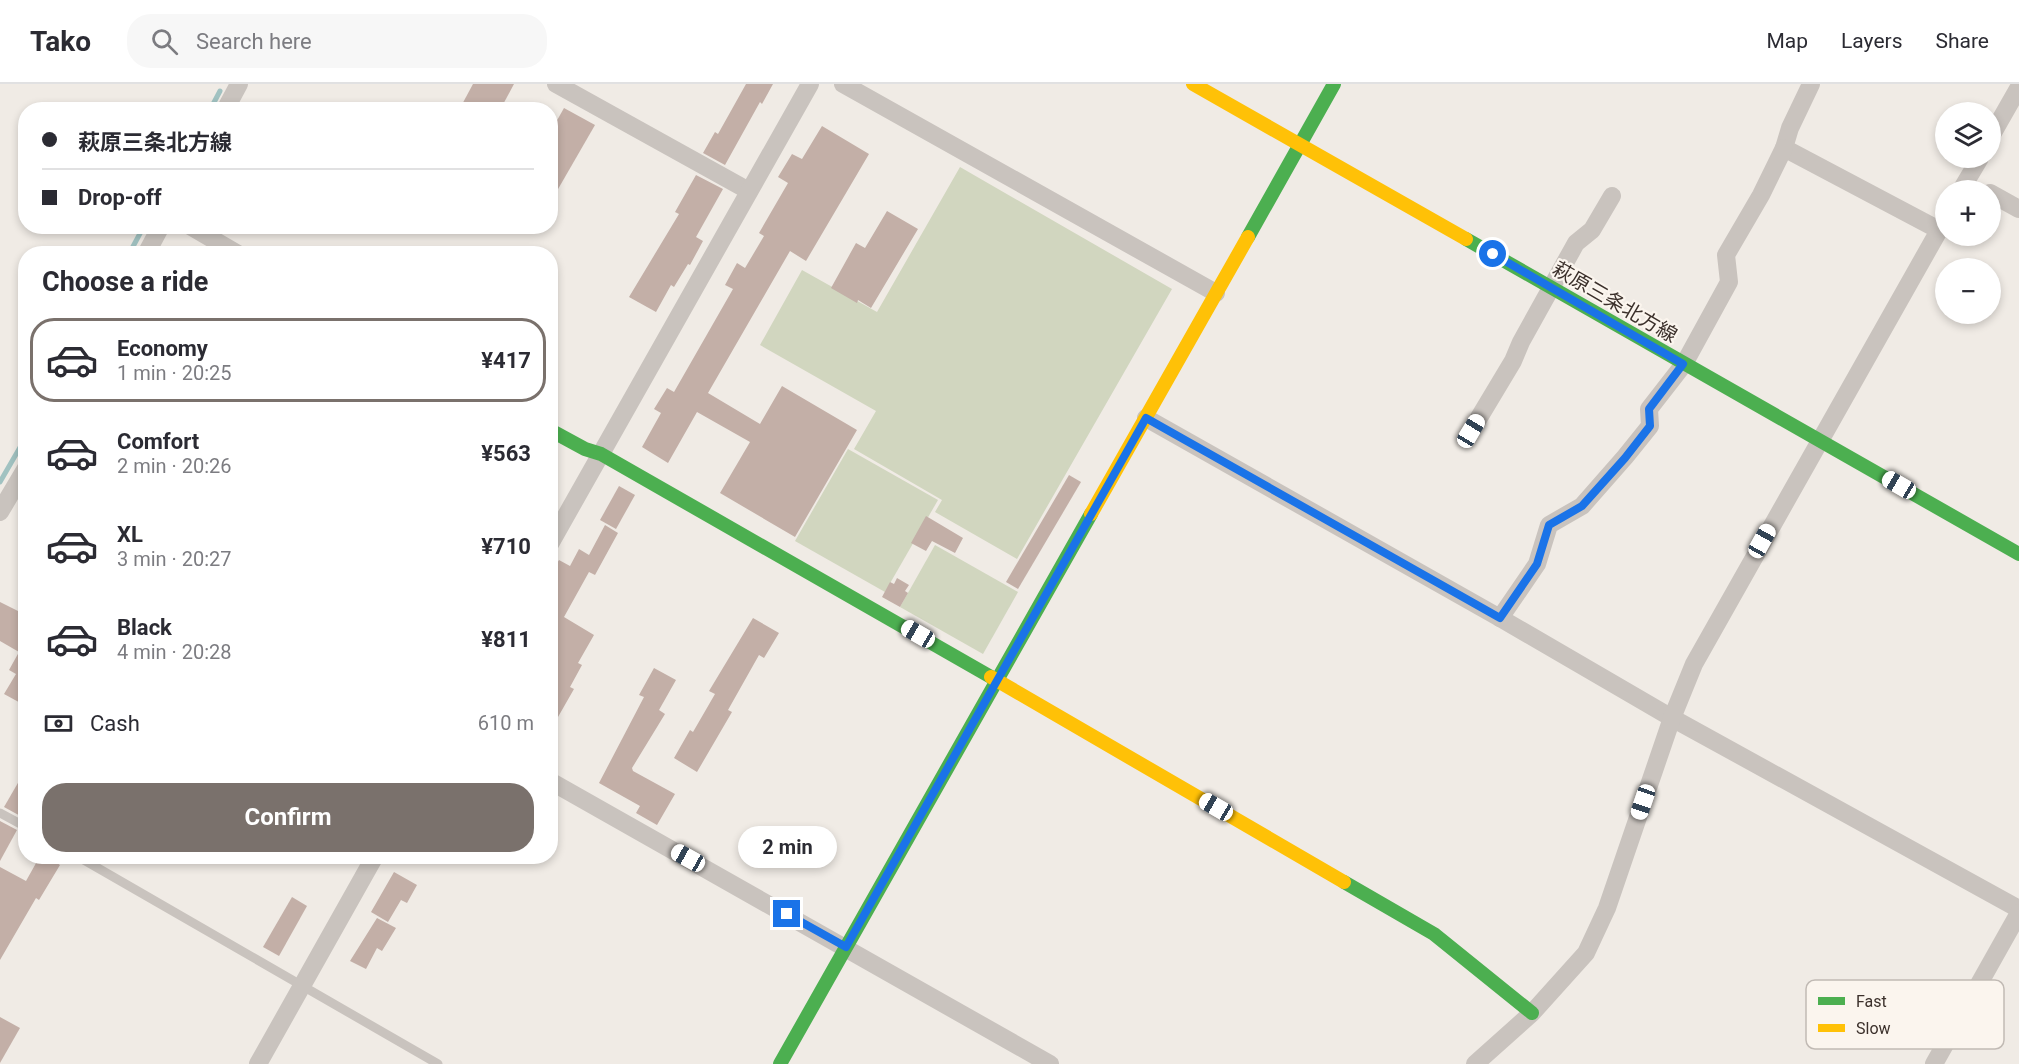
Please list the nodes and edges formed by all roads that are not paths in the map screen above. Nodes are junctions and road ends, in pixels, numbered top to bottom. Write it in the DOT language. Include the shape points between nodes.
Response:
graph roads {
  1 [pos="556,84"];
  2 [pos="810,84"];
  3 [pos="843,84"];
  4 [pos="1193,84"];
  5 [pos="1334,84"];
  6 [pos="234,86"];
  7 [pos="1804,86"];
  8 [pos="2019,87"];
  9 [pos="228,102"];
  10 [pos="2001,119"];
  11 [pos="1300,145"];
  12 [pos="1784,148"];
  13 [pos="749,191"];
  14 [pos="1612,196"];
  15 [pos="2001,199"];
  16 [pos="2019,209"];
  17 [pos="1935,221"];
  18 [pos="204,234"];
  19 [pos="1935,236"];
  20 [pos="224,246"];
  21 [pos="1551,287"];
  22 [pos="1216,293"];
  23 [pos="1683,364"];
  24 [pos="1146,418"];
  25 [pos="1471,431"];
  26 [pos="558,434"];
  27 [pos="1819,439"];
  28 [pos="601,454"];
  29 [pos="18,485"];
  30 [pos="0,512"];
  31 [pos="558,530"];
  32 [pos="2019,554"];
  33 [pos="1500,618"];
  34 [pos="997,680"];
  35 [pos="1672,718"];
  36 [pos="558,785"];
  37 [pos="0,813"];
  38 [pos="18,823"];
  39 [pos="91,864"];
  40 [pos="371,864"];
  41 [pos="2019,911"];
  42 [pos="846,947"];
  43 [pos="1981,980"];
  44 [pos="303,985"];
  45 [pos="1532,1013"];
  46 [pos="1942,1049"];
  47 [pos="258,1064"];
  48 [pos="438,1064"];
  49 [pos="780,1064"];
  50 [pos="1050,1064"];
  51 [pos="1475,1064"];
  52 [pos="1934,1064"];
  1 -- 13 [label="street"];
  2 -- 13 [label="street"];
  3 -- 22 [label="street"];
  4 -- 11 [label="street, 萩原三条北方線"];
  5 -- 11 [label="street"];
  6 -- 9 [label="street"];
  7 -- 12 [label="street"];
  8 -- 10 [label="street"];
  11 -- 21 [label="street, 萩原三条北方線"];
  11 -- 22 [label="street"];
  12 -- 17 [label="street"];
  12 -- 23 [label="street" via="1725,255 1729,282"];
  13 -- 28 [label="street"];
  14 -- 21 [label="street" via="1592,230 1576,243"];
  15 -- 16 [label="street"];
  18 -- 20 [label="street"];
  19 -- 27 [label="street"];
  21 -- 23 [label="street, 萩原三条北方線"];
  21 -- 25 [label="street"];
  22 -- 24 [label="street"];
  23 -- 27 [label="street, 萩原三条北方線"];
  23 -- 33 [label="street" via="1649,409 1650,426 1625,458 1582,506 1549,525 1537,564"];
  24 -- 33 [label="street"];
  24 -- 34 [label="street"];
  26 -- 28 [label="street"];
  27 -- 32 [label="street, 萩原三条北方線"];
  27 -- 35 [label="street" via="1694,664"];
  28 -- 31 [label="street"];
  28 -- 34 [label="street"];
  29 -- 30 [label="street"];
  33 -- 35 [label="street"];
  34 -- 42 [label="street"];
  34 -- 45 [label="street" via="1434,934"];
  35 -- 41 [label="street"];
  35 -- 45 [label="street" via="1607,908 1586,953"];
  36 -- 42 [label="street"];
  37 -- 38 [label="lane"];
  39 -- 44 [label="lane"];
  40 -- 44 [label="street"];
  41 -- 43 [label="street"];
  42 -- 49 [label="street"];
  42 -- 50 [label="street"];
  44 -- 47 [label="street"];
  44 -- 48 [label="lane"];
  45 -- 51 [label="street"];
  46 -- 52 [label="street"];
}
